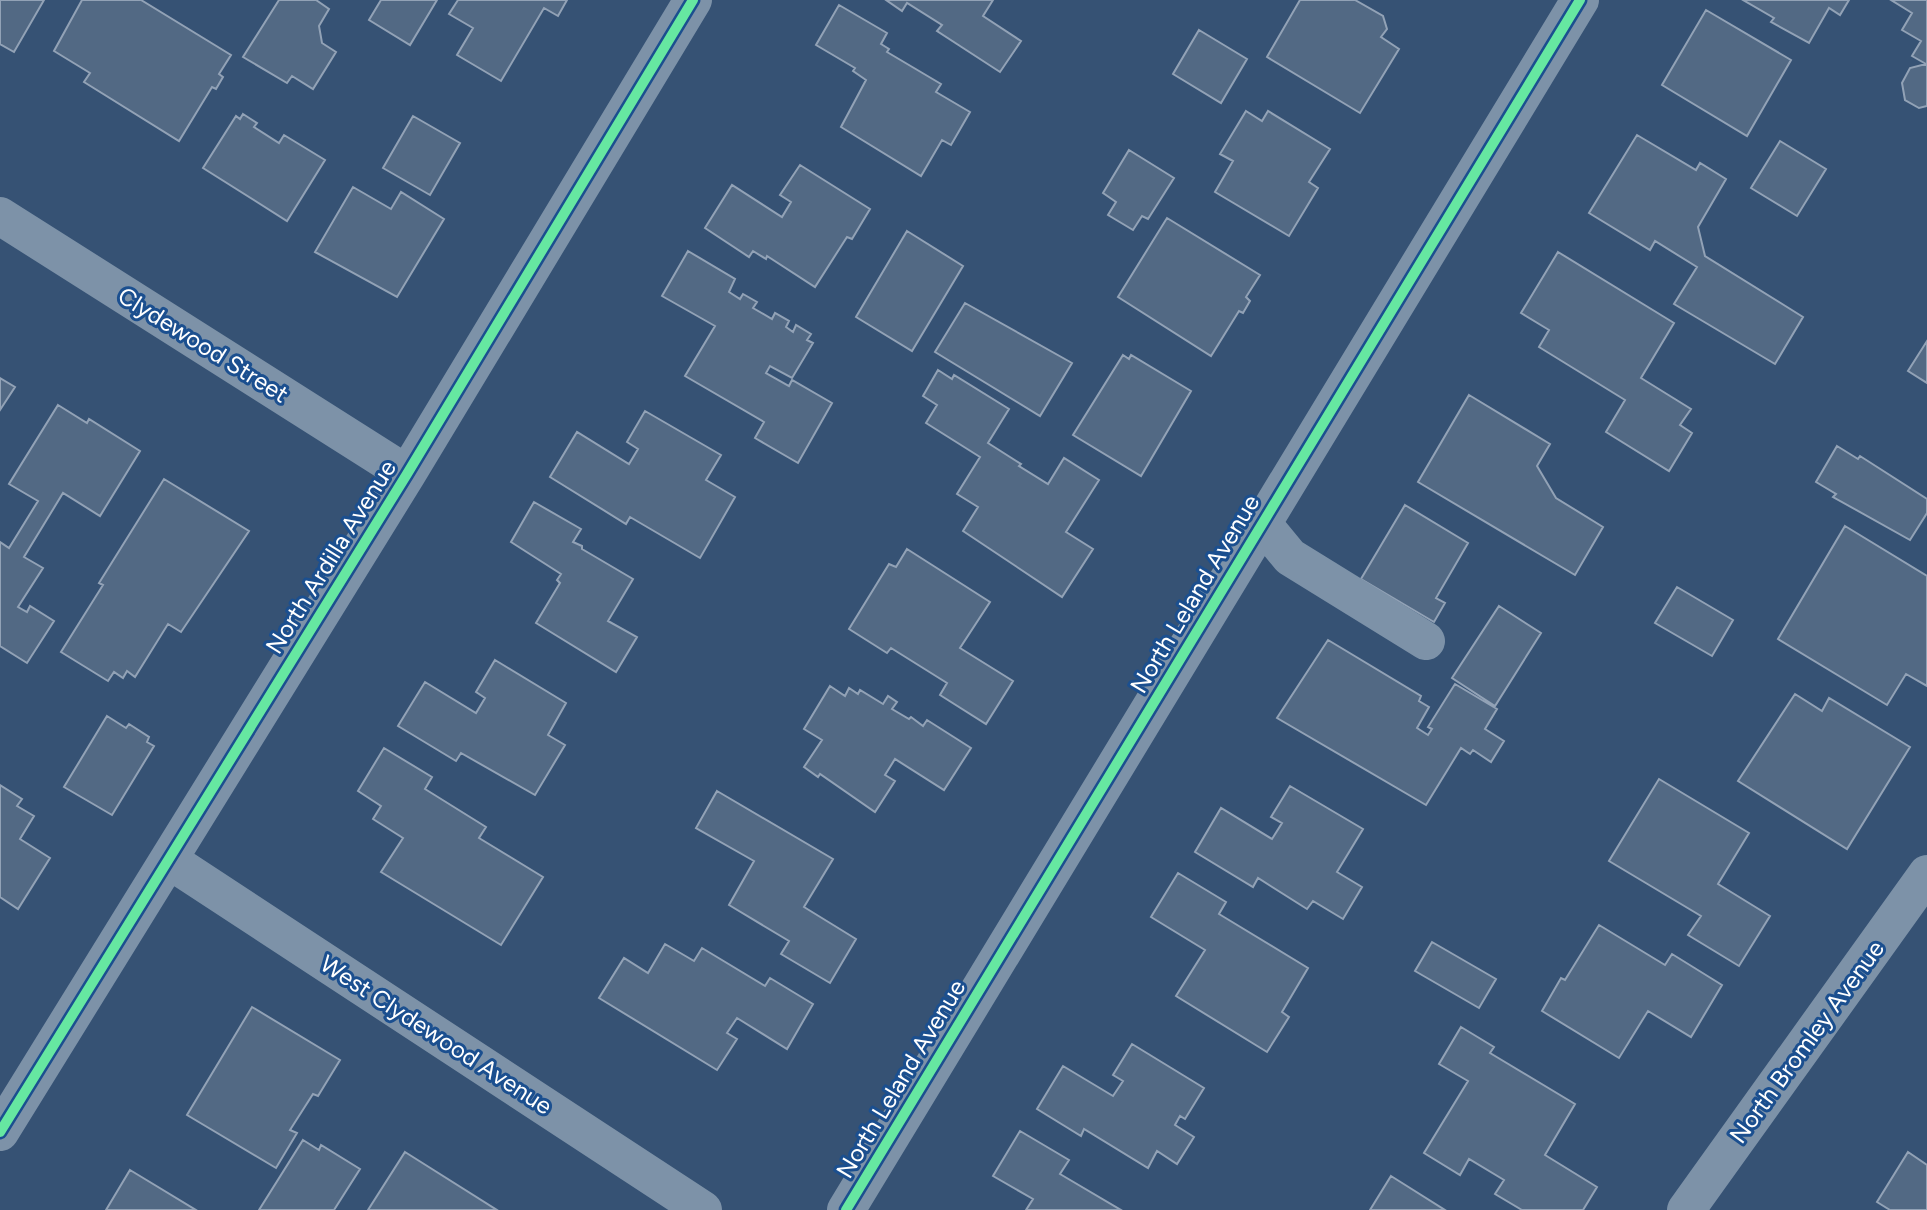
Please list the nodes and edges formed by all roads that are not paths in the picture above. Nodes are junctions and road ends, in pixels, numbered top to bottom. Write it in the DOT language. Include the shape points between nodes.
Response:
graph roads {
  1 [pos="692,0"];
  2 [pos="1580,0"];
  3 [pos="0,216"];
  4 [pos="407,474"];
  5 [pos="1262,523"];
  6 [pos="1426,641"];
  7 [pos="169,860"];
  8 [pos="1927,874"];
  9 [pos="0,1132"];
  10 [pos="704,1210"];
  11 [pos="846,1210"];
  12 [pos="1686,1210"];
  1 -- 4 [label="street, North Ardilla Avenue"];
  2 -- 5 [label="street, North Leland Avenue"];
  3 -- 4 [label="street, Clydewood Street"];
  4 -- 7 [label="street, North Ardilla Avenue"];
  5 -- 6 [label="street" via="1290,557"];
  5 -- 11 [label="street, North Leland Avenue"];
  7 -- 9 [label="street, North Ardilla Avenue"];
  7 -- 10 [label="street, West Clydewood Avenue"];
  8 -- 12 [label="street, North Bromley Avenue"];
}
